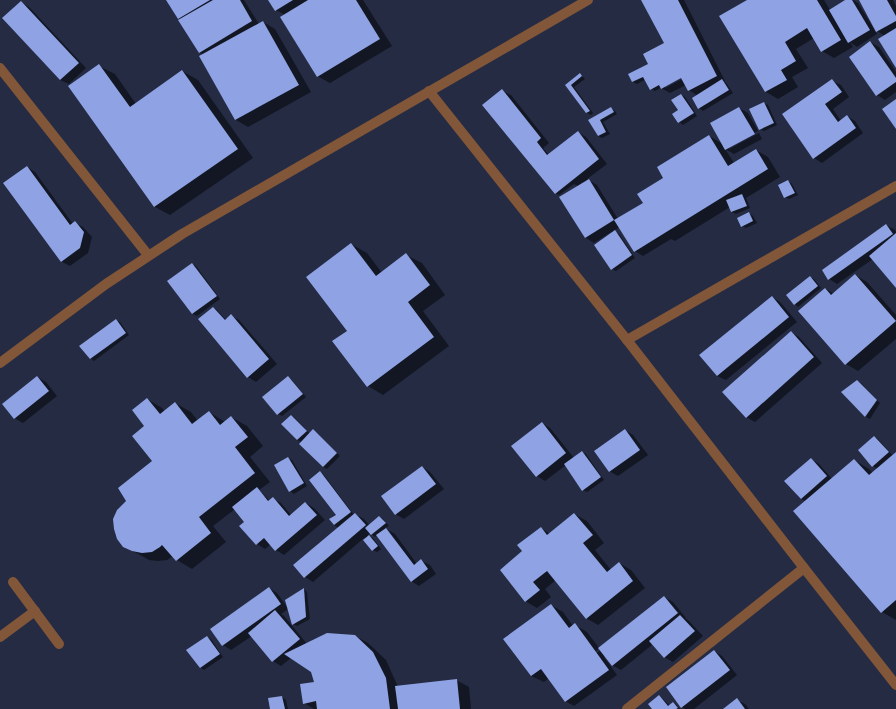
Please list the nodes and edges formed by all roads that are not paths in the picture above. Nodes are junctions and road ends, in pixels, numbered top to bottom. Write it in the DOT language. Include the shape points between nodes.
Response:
graph roads {
  1 [pos="588,0"];
  2 [pos="0,68"];
  3 [pos="429,91"];
  4 [pos="896,186"];
  5 [pos="148,255"];
  6 [pos="628,340"];
  7 [pos="0,363"];
  8 [pos="804,568"];
  9 [pos="13,582"];
  10 [pos="35,611"];
  11 [pos="0,637"];
  12 [pos="59,644"];
  13 [pos="896,685"];
  14 [pos="627,709"];
  1 -- 3 [label="street"];
  2 -- 5 [label="street"];
  3 -- 5 [label="street"];
  3 -- 6 [label="street"];
  4 -- 6 [label="street"];
  5 -- 7 [label="street"];
  6 -- 8 [label="street"];
  8 -- 13 [label="street"];
  8 -- 14 [label="street"];
  9 -- 10 [label="street"];
  10 -- 11 [label="street"];
  10 -- 12 [label="street"];
}
